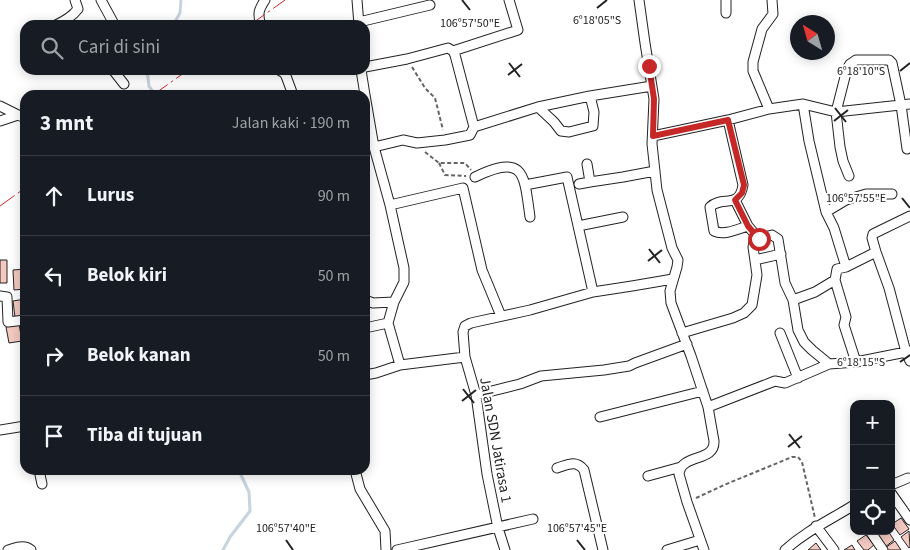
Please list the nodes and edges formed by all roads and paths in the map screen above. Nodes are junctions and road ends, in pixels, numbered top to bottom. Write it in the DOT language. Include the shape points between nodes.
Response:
graph roads {
  1 [pos="75,0"];
  2 [pos="101,0"];
  3 [pos="266,0"];
  4 [pos="357,0"];
  5 [pos="505,0"];
  6 [pos="639,0"];
  7 [pos="726,0"];
  8 [pos="772,0"];
  9 [pos="430,5"];
  10 [pos="726,12"];
  11 [pos="67,20"];
  12 [pos="111,20"];
  13 [pos="260,20"];
  14 [pos="359,20"];
  15 [pos="370,20"];
  16 [pos="453,51"];
  17 [pos="407,59"];
  18 [pos="370,66"];
  19 [pos="118,75"];
  20 [pos="285,75"];
  21 [pos="362,75"];
  22 [pos="124,84"];
  23 [pos="652,86"];
  24 [pos="291,90"];
  25 [pos="364,90"];
  26 [pos="590,96"];
  27 [pos="803,104"];
  28 [pos="906,104"];
  29 [pos="0,106"];
  30 [pos="538,107"];
  31 [pos="769,109"];
  32 [pos="836,112"];
  33 [pos="20,116"];
  34 [pos="20,116"];
  35 [pos="728,120"];
  36 [pos="0,121"];
  37 [pos="474,127"];
  38 [pos="653,136"];
  39 [pos="370,139"];
  40 [pos="445,140"];
  41 [pos="417,143"];
  42 [pos="374,147"];
  43 [pos="906,149"];
  44 [pos="439,163"];
  45 [pos="587,164"];
  46 [pos="655,171"];
  47 [pos="849,176"];
  48 [pos="475,177"];
  49 [pos="590,182"];
  50 [pos="578,184"];
  51 [pos="525,185"];
  52 [pos="892,194"];
  53 [pos="735,200"];
  54 [pos="390,205"];
  55 [pos="826,212"];
  56 [pos="910,216"];
  57 [pos="530,217"];
  58 [pos="622,217"];
  59 [pos="578,226"];
  60 [pos="748,226"];
  61 [pos="759,239"];
  62 [pos="876,252"];
  63 [pos="780,254"];
  64 [pos="754,260"];
  65 [pos="846,267"];
  66 [pos="673,278"];
  67 [pos="835,280"];
  68 [pos="593,292"];
  69 [pos="0,296"];
  70 [pos="793,300"];
  71 [pos="370,302"];
  72 [pos="394,302"];
  73 [pos="501,316"];
  74 [pos="20,321"];
  75 [pos="388,323"];
  76 [pos="370,327"];
  77 [pos="682,333"];
  78 [pos="780,333"];
  79 [pos="687,344"];
  80 [pos="909,355"];
  81 [pos="465,357"];
  82 [pos="856,362"];
  83 [pos="829,364"];
  84 [pos="400,365"];
  85 [pos="370,374"];
  86 [pos="798,378"];
  87 [pos="703,391"];
  88 [pos="476,395"];
  89 [pos="708,407"];
  90 [pos="600,416"];
  91 [pos="20,427"];
  92 [pos="0,430"];
  93 [pos="681,467"];
  94 [pos="557,468"];
  95 [pos="41,475"];
  96 [pos="356,475"];
  97 [pos="648,476"];
  98 [pos="908,478"];
  99 [pos="895,483"];
  100 [pos="42,484"];
  101 [pos="895,499"];
  102 [pos="687,502"];
  103 [pos="850,509"];
  104 [pos="533,519"];
  105 [pos="910,520"];
  106 [pos="816,526"];
  107 [pos="498,528"];
  108 [pos="873,535"];
  109 [pos="700,540"];
  110 [pos="603,549"];
  111 [pos="8,550"];
  112 [pos="30,550"];
  113 [pos="386,550"];
  114 [pos="397,550"];
  115 [pos="505,550"];
  116 [pos="592,550"];
  117 [pos="667,550"];
  118 [pos="704,550"];
  119 [pos="785,550"];
  120 [pos="834,550"];
  121 [pos="883,550"];
  1 -- 11 [label="street" via="78,9"];
  2 -- 12 [label="street"];
  3 -- 13 [label="street" via="259,9"];
  4 -- 14 [label="street"];
  5 -- 16 [label="street" via="518,30"];
  6 -- 23 [label="street"];
  7 -- 10 [label="street"];
  8 -- 31 [label="street" via="773,14 762,29 753,62 753,71"];
  9 -- 15 [label="street"];
  16 -- 17 [label="street" via="448,48"];
  16 -- 37 [label="street"];
  17 -- 18 [label="street"];
  17 -- 40 [label="path" via="435,98"];
  19 -- 22 [label="street"];
  20 -- 24 [label="street"];
  21 -- 25 [label="street"];
  23 -- 26 [label="street"];
  23 -- 38 [label="street"];
  26 -- 30 [label="street"];
  26 -- 30 [label="street" via="593,126 569,132 562,131"];
  27 -- 31 [label="street"];
  27 -- 32 [label="street"];
  27 -- 55 [label="street"];
  28 -- 32 [label="street"];
  28 -- 32 [label="street" via="889,60 856,60 847,70"];
  28 -- 43 [label="street"];
  29 -- 33 [label="street"];
  30 -- 37 [label="street"];
  31 -- 35 [label="street"];
  32 -- 47 [label="street" via="840,147"];
  34 -- 36 [label="street"];
  35 -- 38 [label="street"];
  35 -- 53 [label="street" via="744,185"];
  37 -- 40 [label="street" via="470,135"];
  38 -- 46 [label="street"];
  39 -- 42 [label="street"];
  40 -- 41 [label="street"];
  41 -- 42 [label="street" via="403,140"];
  41 -- 44 [label="path"];
  42 -- 54 [label="street"];
  44 -- 48 [label="path" via="447,175"];
  44 -- 48 [label="path" via="464,163"];
  45 -- 49 [label="street"];
  46 -- 49 [label="street"];
  46 -- 66 [label="street" via="660,204 678,260"];
  48 -- 51 [label="street" via="507,166 520,172"];
  49 -- 50 [label="street"];
  51 -- 57 [label="street"];
  51 -- 59 [label="street" via="567,177"];
  52 -- 55 [label="street" via="866,194 846,200"];
  53 -- 60 [label="street"];
  53 -- 60 [label="street" via="710,207 714,231 718,233"];
  54 -- 72 [label="street" via="404,268 404,282"];
  54 -- 73 [label="street" via="464,188 482,270"];
  55 -- 65 [label="street"];
  56 -- 62 [label="street" via="873,234"];
  58 -- 59 [label="street"];
  59 -- 68 [label="street"];
  60 -- 61 [label="street"];
  61 -- 63 [label="street" via="772,235 778,239"];
  61 -- 64 [label="street" via="754,242"];
  62 -- 65 [label="street"];
  62 -- 80 [label="street"];
  63 -- 64 [label="street"];
  63 -- 70 [label="street" via="785,283"];
  64 -- 77 [label="street" via="756,275 752,305 733,318"];
  65 -- 67 [label="street" via="838,269"];
  66 -- 68 [label="street"];
  66 -- 77 [label="street" via="671,303"];
  67 -- 70 [label="street"];
  67 -- 82 [label="street"];
  68 -- 73 [label="street"];
  69 -- 74 [label="street" via="7,297 8,322"];
  70 -- 83 [label="street" via="798,330 804,342"];
  71 -- 72 [label="street"];
  72 -- 75 [label="street"];
  73 -- 81 [label="street, Jalan SDN Jatirasa 1" via="465,326"];
  75 -- 76 [label="street"];
  75 -- 84 [label="street"];
  77 -- 79 [label="street"];
  78 -- 86 [label="street"];
  79 -- 87 [label="street"];
  79 -- 88 [label="street" via="628,366 541,376"];
  80 -- 82 [label="street"];
  81 -- 84 [label="street"];
  81 -- 88 [label="street, Jalan SDN Jatirasa 1"];
  82 -- 83 [label="street"];
  83 -- 86 [label="street"];
  84 -- 85 [label="street"];
  86 -- 89 [label="street" via="785,383 776,381"];
  87 -- 89 [label="street"];
  87 -- 90 [label="street"];
  88 -- 107 [label="street, Jalan SDN Jatirasa 1"];
  89 -- 93 [label="street" via="713,449"];
  91 -- 92 [label="street"];
  93 -- 97 [label="street"];
  93 -- 102 [label="street" via="679,474"];
  94 -- 110 [label="street" via="577,464 584,470"];
  95 -- 100 [label="street"];
  96 -- 113 [label="street" via="360,489 384,531"];
  98 -- 99 [label="street"];
  101 -- 105 [label="street"];
  102 -- 106 [label="path" via="798,457 802,462"];
  102 -- 109 [label="street"];
  103 -- 106 [label="street"];
  104 -- 107 [label="street"];
  106 -- 119 [label="street"];
  106 -- 120 [label="street"];
  107 -- 114 [label="street"];
  107 -- 115 [label="street, Jalan SDN Jatirasa 1"];
  108 -- 121 [label="street"];
  109 -- 117 [label="street"];
  109 -- 118 [label="street"];
  110 -- 116 [label="street"];
  111 -- 112 [label="street" via="20,547"];
}
